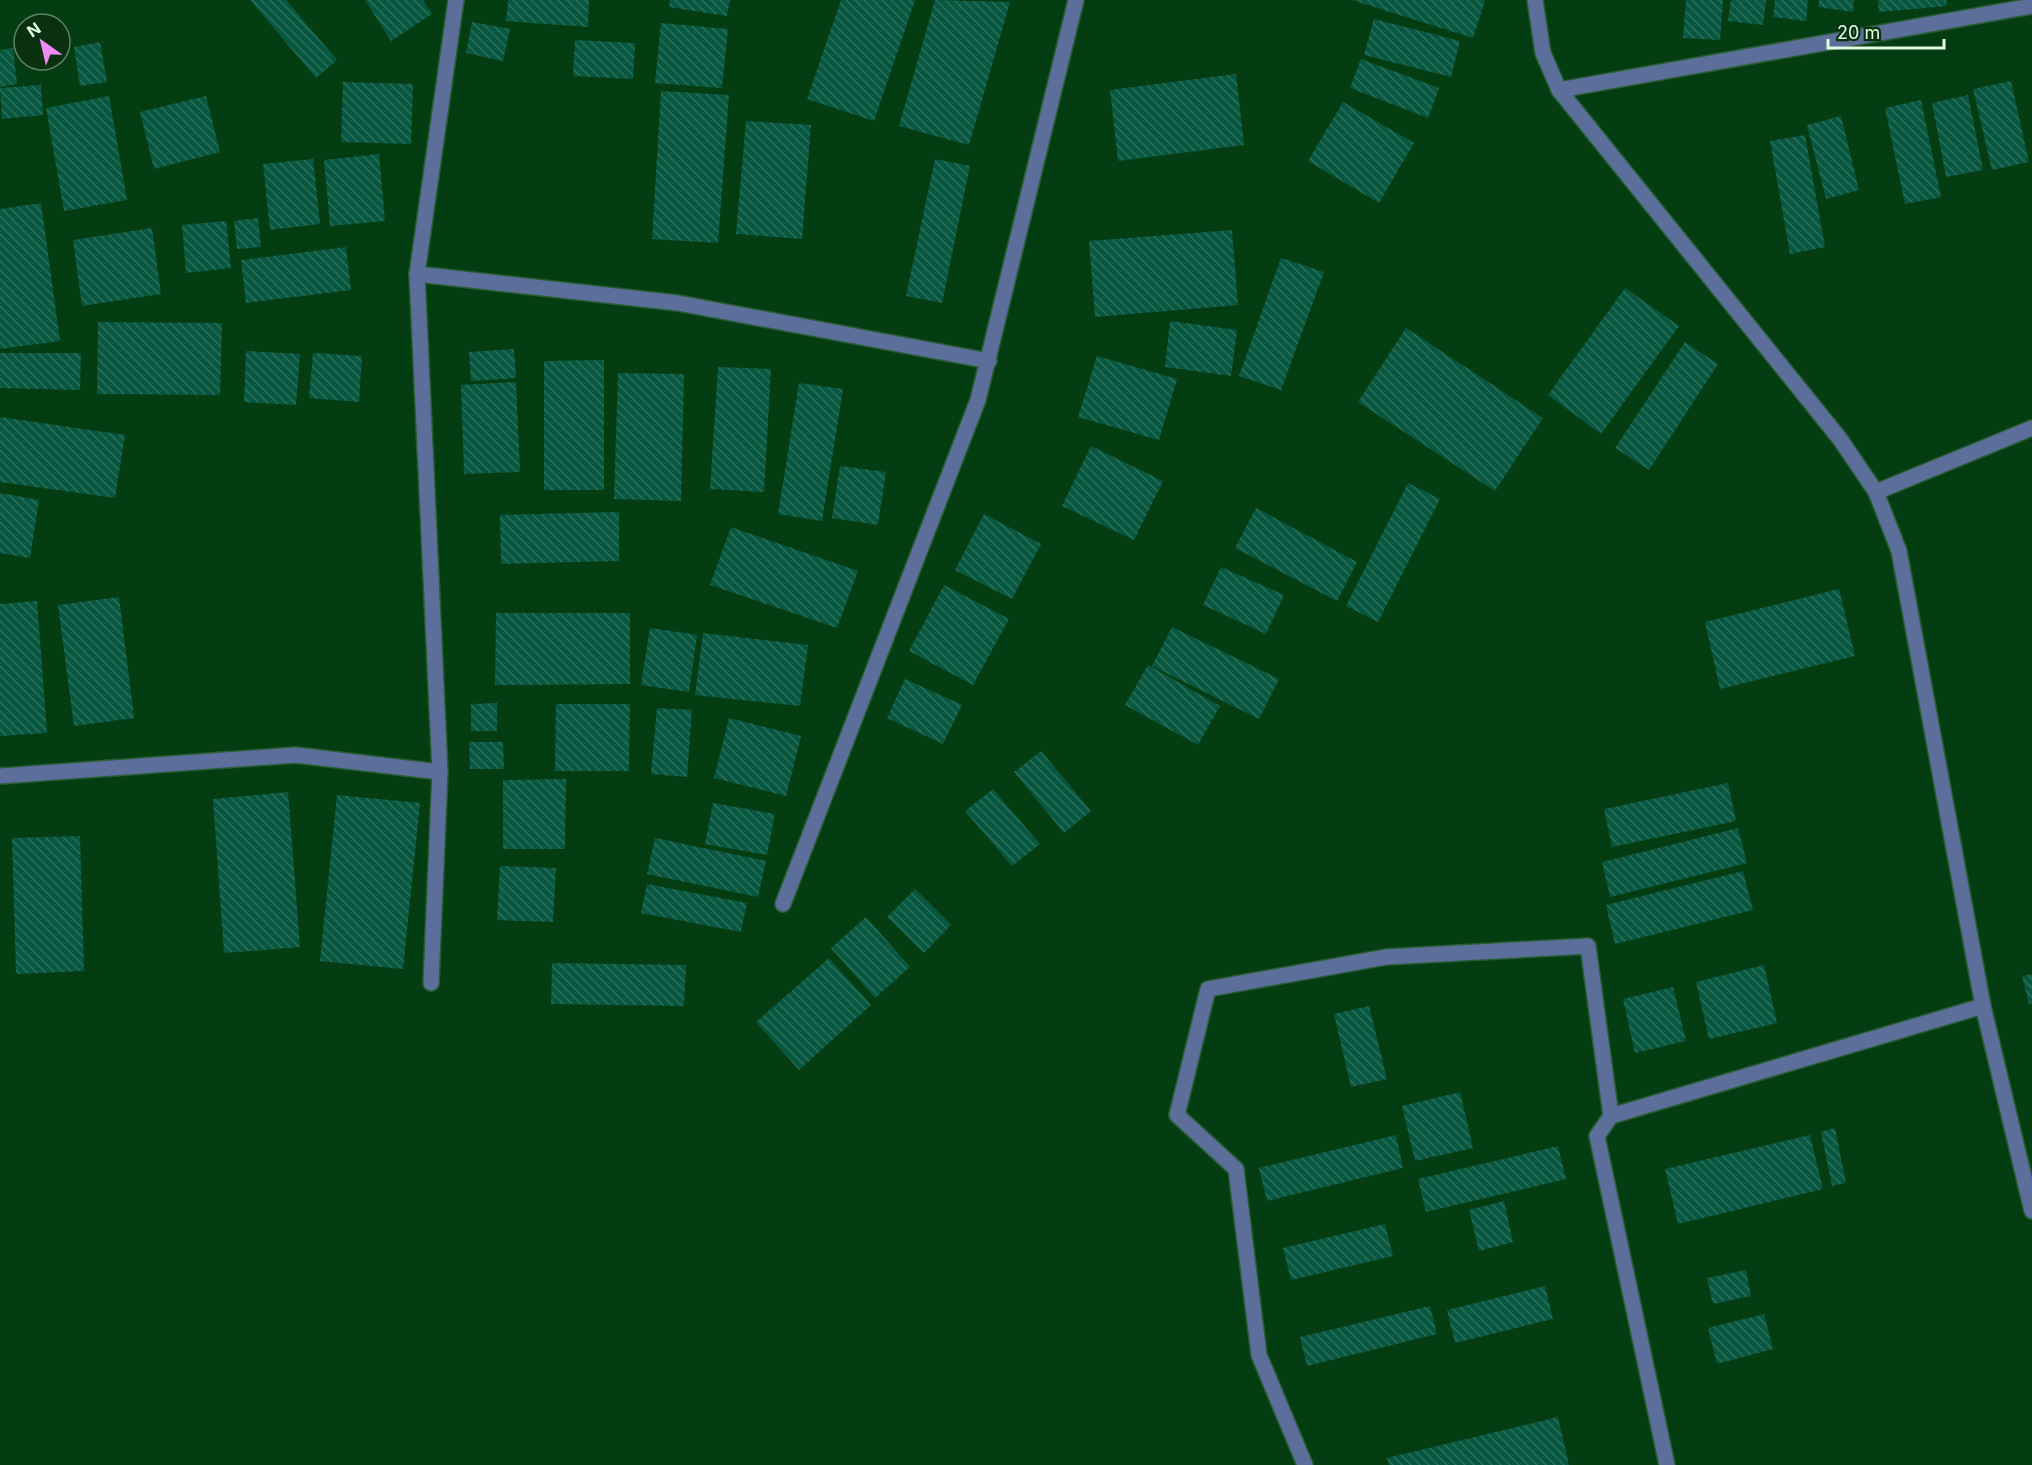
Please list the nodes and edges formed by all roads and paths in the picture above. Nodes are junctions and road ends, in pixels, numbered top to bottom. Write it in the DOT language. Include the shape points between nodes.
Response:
graph roads {
  1 [pos="456,0"];
  2 [pos="1076,0"];
  3 [pos="1535,0"];
  4 [pos="2032,6"];
  5 [pos="1559,90"];
  6 [pos="417,273"];
  7 [pos="989,361"];
  8 [pos="2032,428"];
  9 [pos="1876,492"];
  10 [pos="440,772"];
  11 [pos="0,776"];
  12 [pos="783,904"];
  13 [pos="431,983"];
  14 [pos="1983,1006"];
  15 [pos="1611,1116"];
  16 [pos="2032,1211"];
  17 [pos="1305,1465"];
  18 [pos="1667,1465"];
  1 -- 6 [label="street"];
  2 -- 7 [label="street"];
  3 -- 5 [label="street" via="1543,53"];
  4 -- 5 [label="street"];
  5 -- 9 [label="street" via="1840,439"];
  6 -- 7 [label="street" via="678,303"];
  6 -- 10 [label="street"];
  7 -- 12 [label="street" via="978,400"];
  8 -- 9 [label="street"];
  9 -- 14 [label="street" via="1899,551"];
  10 -- 11 [label="street" via="296,755"];
  10 -- 13 [label="street"];
  14 -- 15 [label="street"];
  14 -- 16 [label="street"];
  15 -- 17 [label="street" via="1588,946 1386,957 1208,989 1177,1115 1236,1169 1258,1355"];
  15 -- 18 [label="street" via="1596,1136"];
}
